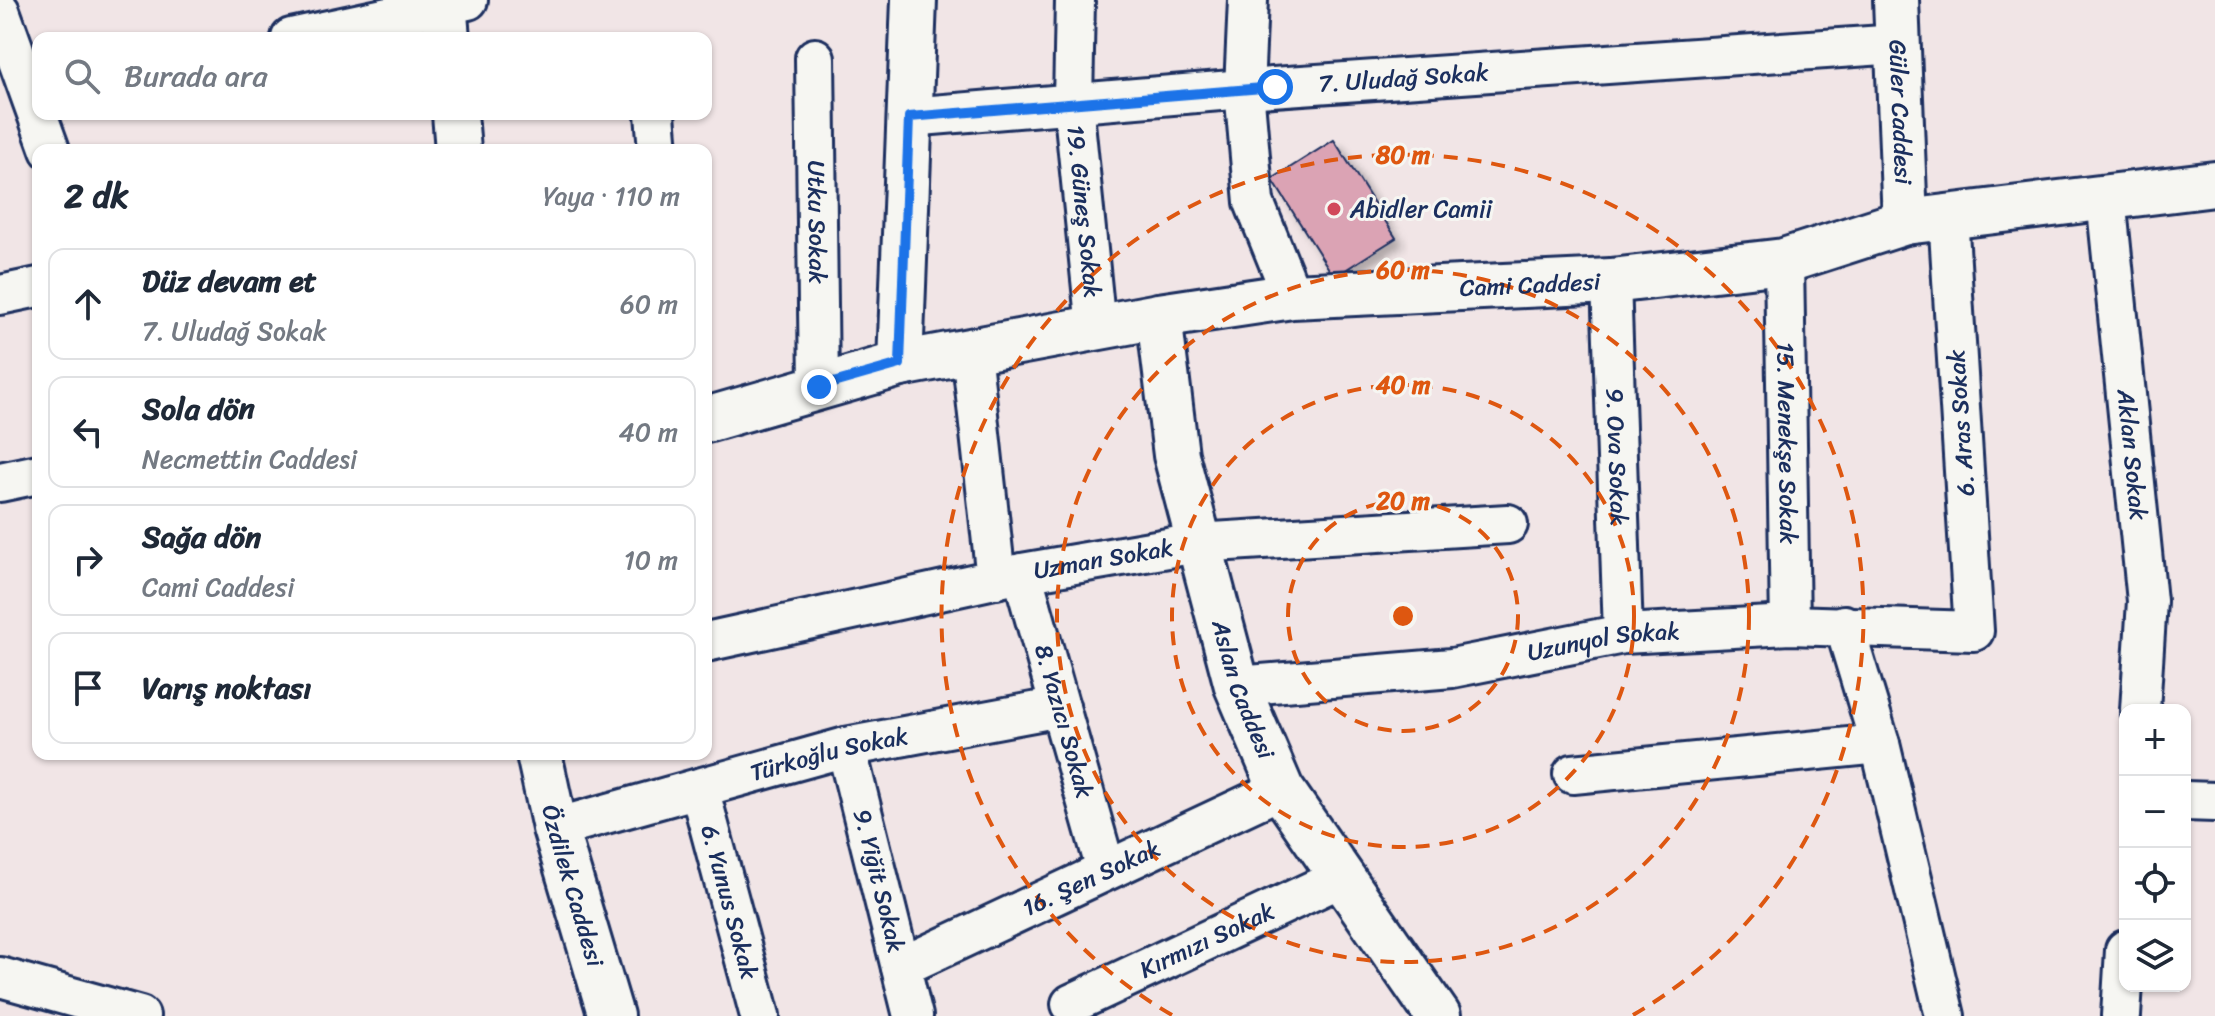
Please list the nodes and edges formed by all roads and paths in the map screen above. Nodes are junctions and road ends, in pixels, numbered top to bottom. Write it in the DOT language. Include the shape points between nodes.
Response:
graph roads {
  1 [pos="914,0"];
  2 [pos="1075,0"];
  3 [pos="1248,0"];
  4 [pos="1896,0"];
  5 [pos="0,11"];
  6 [pos="453,14"];
  7 [pos="332,32"];
  8 [pos="1898,44"];
  9 [pos="815,58"];
  10 [pos="1244,89"];
  11 [pos="23,99"];
  12 [pos="1073,103"];
  13 [pos="909,117"];
  14 [pos="34,120"];
  15 [pos="456,120"];
  16 [pos="656,120"];
  17 [pos="47,144"];
  18 [pos="458,144"];
  19 [pos="658,144"];
  20 [pos="2215,184"];
  21 [pos="2106,198"];
  22 [pos="1948,215"];
  23 [pos="1905,222"];
  24 [pos="1784,261"];
  25 [pos="1611,281"];
  26 [pos="32,288"];
  27 [pos="0,295"];
  28 [pos="1292,296"];
  29 [pos="1159,316"];
  30 [pos="1096,328"];
  31 [pos="971,351"];
  32 [pos="900,364"];
  33 [pos="819,387"];
  34 [pos="712,418"];
  35 [pos="32,475"];
  36 [pos="0,482"];
  37 [pos="1508,524"];
  38 [pos="1197,543"];
  39 [pos="1009,576"];
  40 [pos="1790,625"];
  41 [pos="1844,625"];
  42 [pos="1974,631"];
  43 [pos="1623,634"];
  44 [pos="712,641"];
  45 [pos="1237,686"];
  46 [pos="2140,704"];
  47 [pos="1060,707"];
  48 [pos="1880,744"];
  49 [pos="846,747"];
  50 [pos="540,760"];
  51 [pos="1573,774"];
  52 [pos="699,788"];
  53 [pos="1281,789"];
  54 [pos="2191,801"];
  55 [pos="2215,802"];
  56 [pos="555,828"];
  57 [pos="1106,870"];
  58 [pos="1342,877"];
  59 [pos="901,967"];
  60 [pos="0,977"];
  61 [pos="2122,992"];
  62 [pos="1071,1004"];
  63 [pos="904,1013"];
  64 [pos="140,1016"];
  65 [pos="611,1016"];
  66 [pos="760,1016"];
  67 [pos="1438,1016"];
  68 [pos="1945,1016"];
  69 [pos="2121,1016"];
  1 -- 13 [label="main road"];
  2 -- 12 [label="street, 19. Güneş Sokak"];
  3 -- 10 [label="street"];
  4 -- 8 [label="main road, Güler Caddesi"];
  5 -- 11 [label="street"];
  6 -- 7 [label="street"];
  8 -- 10 [label="street, 7. Uludağ Sokak"];
  8 -- 23 [label="main road, Güler Caddesi"];
  9 -- 33 [label="street, Utku Sokak"];
  10 -- 12 [label="street, 7. Uludağ Sokak"];
  10 -- 28 [label="street" via="1254,202"];
  12 -- 13 [label="street, 7. Uludağ Sokak"];
  12 -- 30 [label="street, 19. Güneş Sokak"];
  13 -- 32 [label="main road"];
  14 -- 17 [label="street"];
  15 -- 18 [label="main road"];
  16 -- 19 [label="street"];
  20 -- 21 [label="main road, Cami Caddesi"];
  21 -- 22 [label="main road, Cami Caddesi"];
  21 -- 46 [label="street, Aklan Sokak" via="2147,601"];
  22 -- 23 [label="main road, Cami Caddesi"];
  22 -- 42 [label="street, 6. Aras Sokak"];
  23 -- 24 [label="main road, Cami Caddesi"];
  24 -- 25 [label="main road, Cami Caddesi"];
  24 -- 40 [label="street, 15. Menekşe Sokak"];
  25 -- 28 [label="main road, Cami Caddesi"];
  25 -- 43 [label="street, 9. Ova Sokak"];
  26 -- 27 [label="street"];
  28 -- 29 [label="main road, Cami Caddesi"];
  29 -- 30 [label="main road, Cami Caddesi"];
  29 -- 38 [label="main road, Aslan Caddesi" via="1176,455"];
  30 -- 31 [label="main road, Cami Caddesi"];
  31 -- 32 [label="main road, Cami Caddesi"];
  31 -- 39 [label="street, 8. Yazıcı Sokak"];
  32 -- 33 [label="main road, Cami Caddesi"];
  33 -- 34 [label="main road, Cami Caddesi"];
  35 -- 36 [label="street"];
  37 -- 38 [label="street, Uzman Sokak"];
  38 -- 39 [label="street, Uzman Sokak"];
  38 -- 45 [label="main road, Aslan Caddesi"];
  39 -- 44 [label="street, Uzman Sokak"];
  39 -- 47 [label="street, 8. Yazıcı Sokak"];
  40 -- 41 [label="street, Uzunyol Sokak"];
  40 -- 43 [label="street, Uzunyol Sokak"];
  41 -- 42 [label="street, Uzunyol Sokak"];
  41 -- 48 [label="street"];
  43 -- 45 [label="street, Uzunyol Sokak" via="1452,668"];
  45 -- 53 [label="main road, Aslan Caddesi"];
  47 -- 49 [label="street, Türkoğlu Sokak"];
  47 -- 57 [label="street, 8. Yazıcı Sokak"];
  48 -- 51 [label="street"];
  48 -- 68 [label="street"];
  49 -- 52 [label="street, Türkoğlu Sokak"];
  49 -- 59 [label="street, 9. Yiğit Sokak"];
  50 -- 56 [label="main road, Özdilek Caddesi"];
  52 -- 56 [label="street, Türkoğlu Sokak"];
  52 -- 66 [label="street, 6. Yunus Sokak"];
  53 -- 57 [label="street, 16. Şen Sokak"];
  53 -- 58 [label="main road, Aslan Caddesi"];
  54 -- 55 [label="street"];
  56 -- 65 [label="main road, Özdilek Caddesi"];
  57 -- 59 [label="street, 16. Şen Sokak"];
  58 -- 62 [label="street, Kırmızı Sokak"];
  58 -- 67 [label="main road, Aslan Caddesi"];
  59 -- 63 [label="street, 9. Yiğit Sokak"];
  60 -- 64 [label="street"];
  61 -- 69 [label="street"];
}
